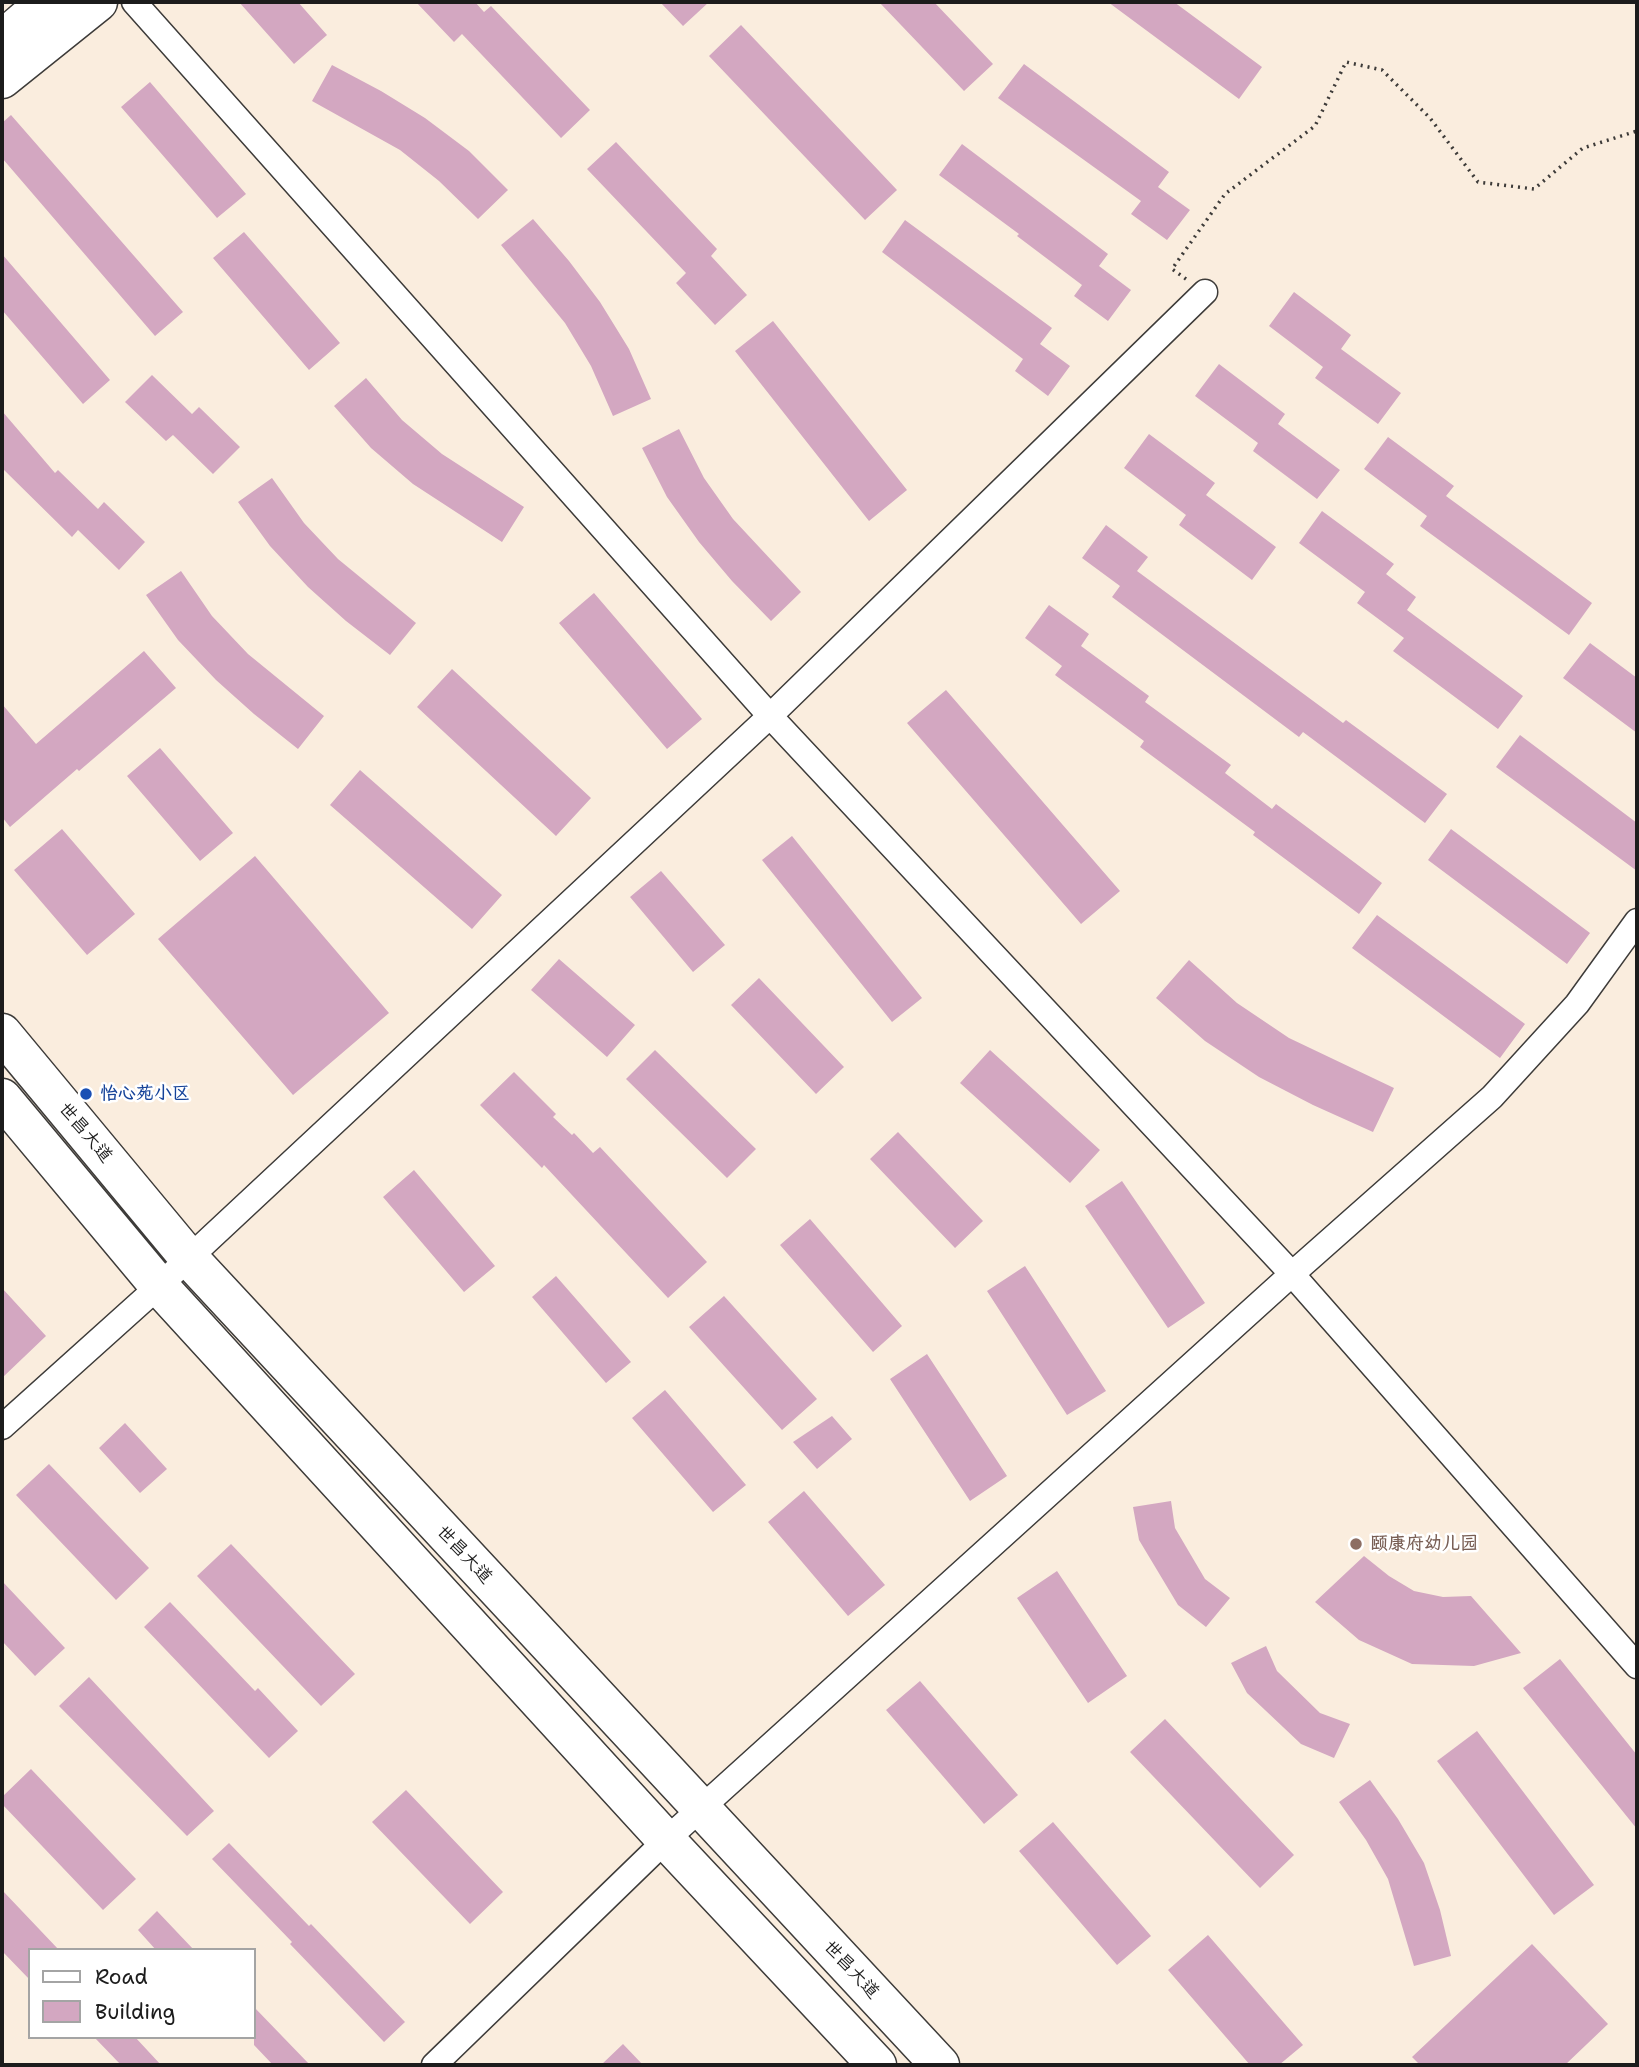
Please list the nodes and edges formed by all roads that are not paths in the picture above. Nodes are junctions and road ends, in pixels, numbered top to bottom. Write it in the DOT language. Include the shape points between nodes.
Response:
graph roads {
  1 [pos="46,2"];
  2 [pos="98,2"];
  3 [pos="134,2"];
  4 [pos="2,40"];
  5 [pos="2,79"];
  6 [pos="1205,292"];
  7 [pos="770,716"];
  8 [pos="1637,920"];
  9 [pos="2,1032"];
  10 [pos="2,1098"];
  11 [pos="188,1257"];
  12 [pos="1292,1273"];
  13 [pos="159,1286"];
  14 [pos="2,1427"];
  15 [pos="1637,1666"];
  16 [pos="701,1809"];
  17 [pos="666,1840"];
  18 [pos="434,2065"];
  19 [pos="877,2065"];
  20 [pos="940,2065"];
  1 -- 4 [label="main road"];
  2 -- 5 [label="main road"];
  3 -- 7 [label="street"];
  6 -- 7 [label="street"];
  7 -- 11 [label="street"];
  7 -- 12 [label="street"];
  8 -- 12 [label="street" via="1577,1004 1492,1097"];
  9 -- 11 [label="main road, 世昌大道"];
  10 -- 13 [label="main road"];
  11 -- 13 [label="street"];
  11 -- 16 [label="main road, 世昌大道"];
  12 -- 15 [label="street"];
  12 -- 16 [label="street"];
  13 -- 14 [label="street"];
  13 -- 17 [label="main road"];
  16 -- 17 [label="street"];
  16 -- 20 [label="main road, 世昌大道"];
  17 -- 18 [label="street"];
  17 -- 19 [label="main road"];
}
